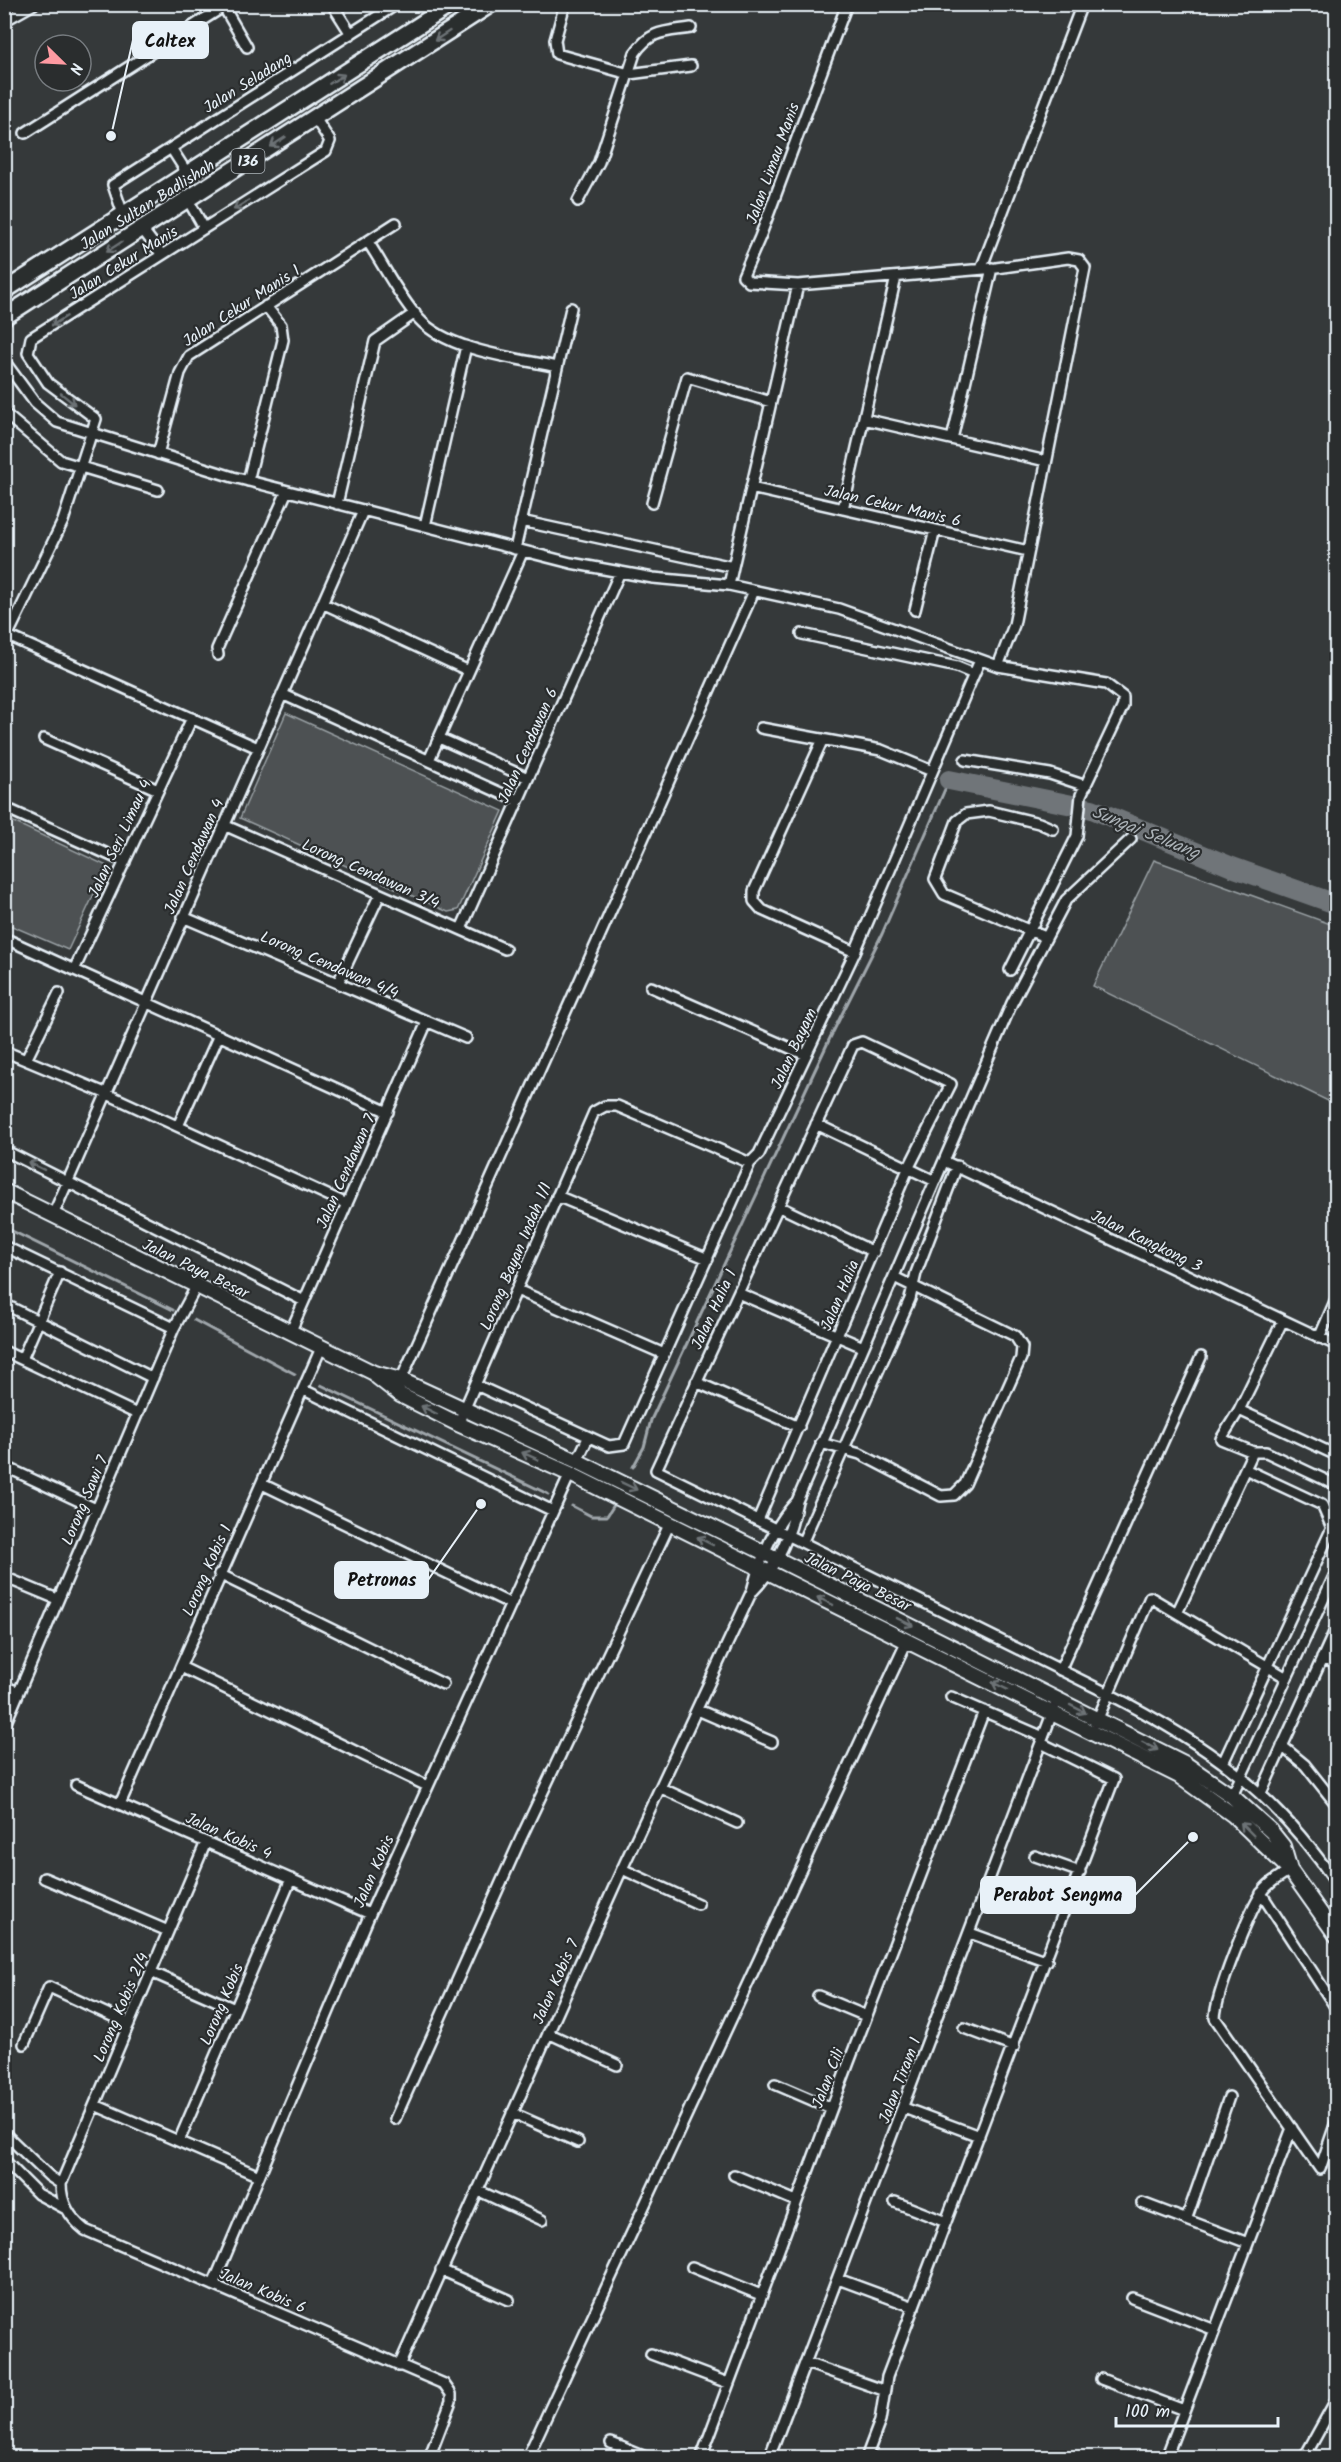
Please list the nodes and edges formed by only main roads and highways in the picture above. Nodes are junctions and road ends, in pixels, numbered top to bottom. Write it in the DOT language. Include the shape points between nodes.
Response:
graph roads {
  1 [pos="452,4"];
  2 [pos="491,4"];
  3 [pos="4,291"];
  4 [pos="4,317"];
  3 -- 1 [label="main road, Jalan Sultan Badlishah / 136, one-way"];
  2 -- 4 [label="main road, Jalan Sultan Badlishah / 136, one-way"];
}
